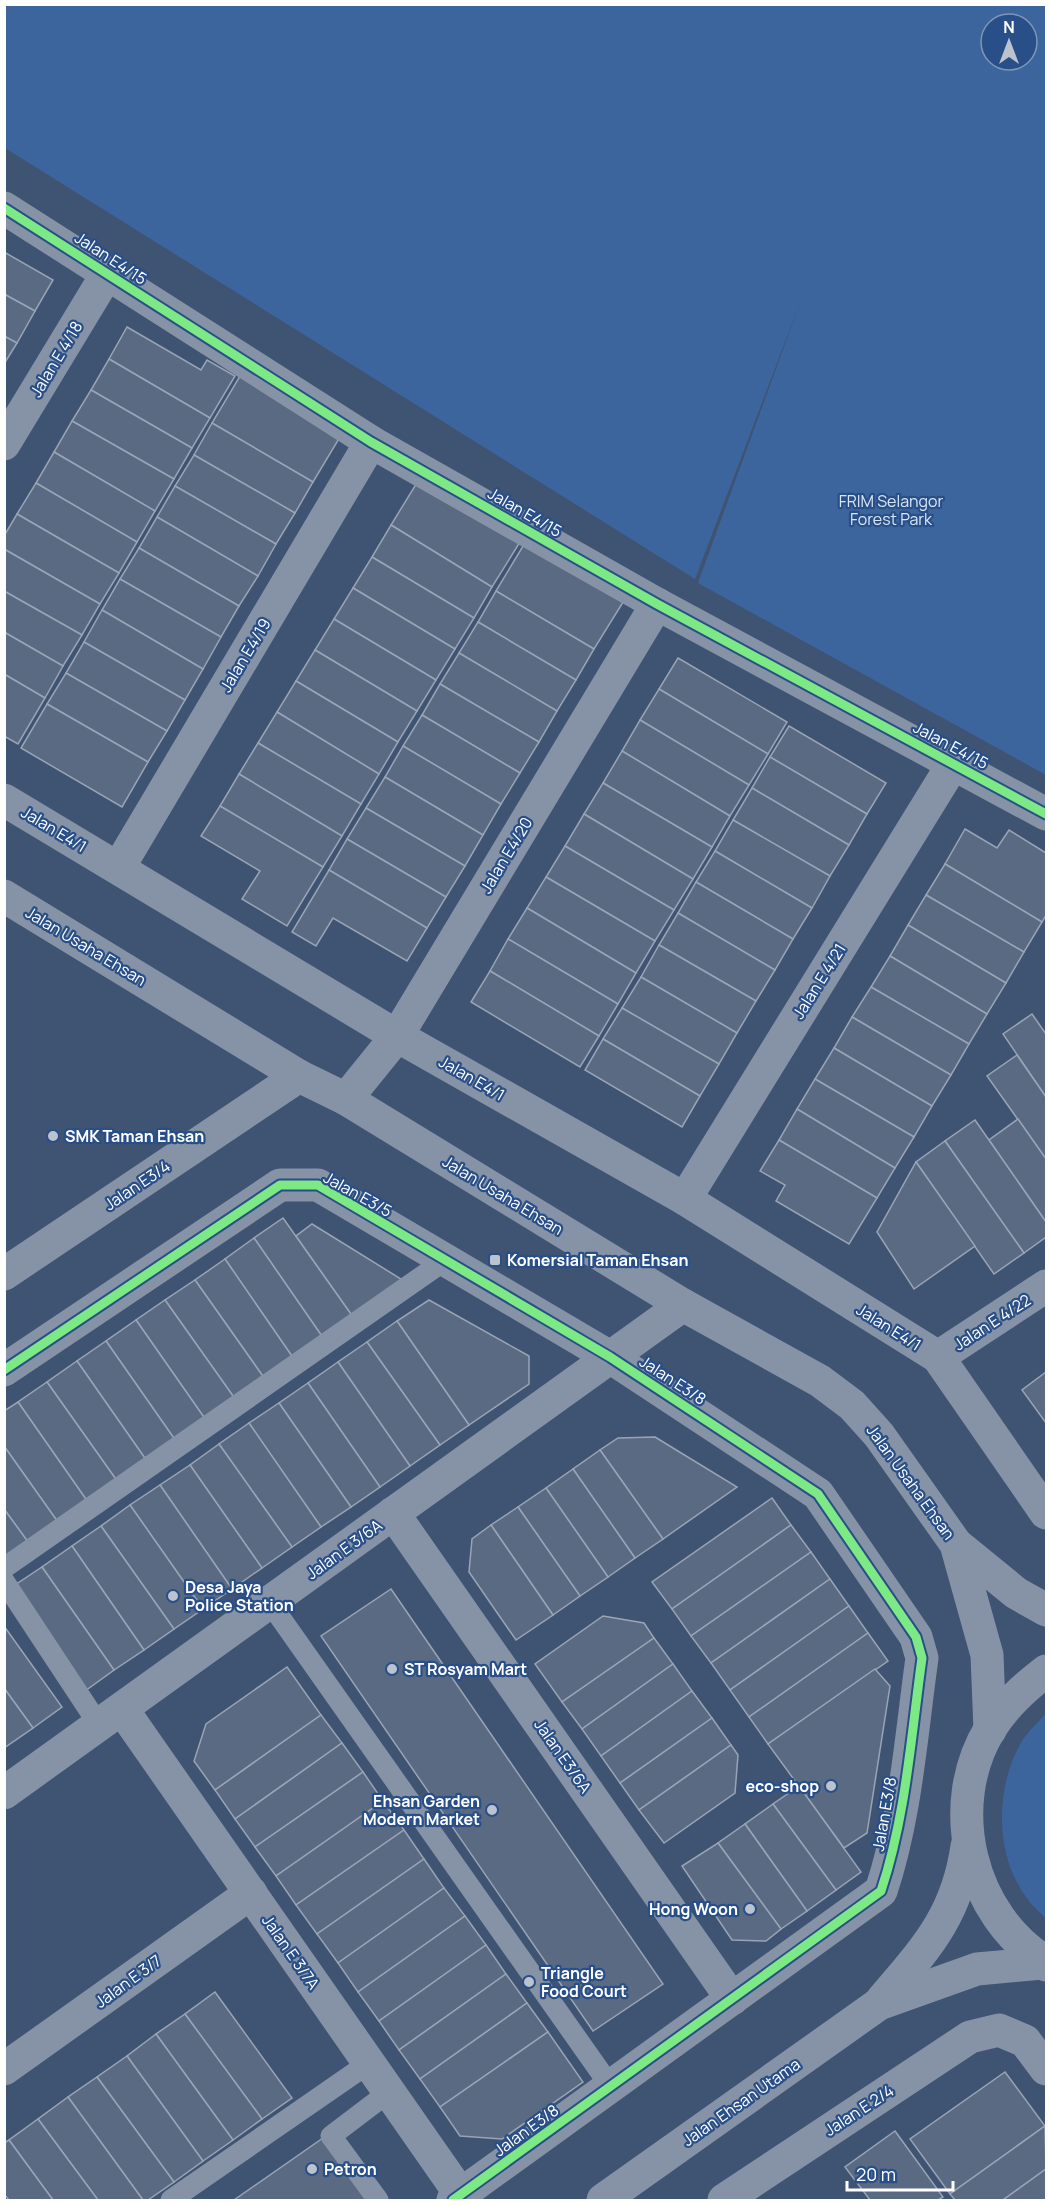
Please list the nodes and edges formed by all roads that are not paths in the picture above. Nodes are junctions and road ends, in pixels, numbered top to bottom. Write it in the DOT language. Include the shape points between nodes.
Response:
graph roads {
  1 [pos="4,208"];
  2 [pos="107,274"];
  3 [pos="371,442"];
  4 [pos="4,444"];
  5 [pos="657,604"];
  6 [pos="953,764"];
  7 [pos="4,800"];
  8 [pos="1047,814"];
  9 [pos="119,867"];
  10 [pos="4,896"];
  11 [pos="397,1035"];
  12 [pos="299,1076"];
  13 [pos="346,1099"];
  14 [pos="685,1199"];
  15 [pos="444,1261"];
  16 [pos="4,1274"];
  17 [pos="1047,1286"];
  18 [pos="683,1305"];
  19 [pos="610,1358"];
  20 [pos="938,1358"];
  21 [pos="4,1370"];
  22 [pos="393,1513"];
  23 [pos="1047,1513"];
  24 [pos="956,1544"];
  25 [pos="4,1568"];
  26 [pos="4,1581"];
  27 [pos="270,1603"];
  28 [pos="1047,1610"];
  29 [pos="1047,1671"];
  30 [pos="111,1717"];
  31 [pos="990,1730"];
  32 [pos="4,1793"];
  33 [pos="968,1841"];
  34 [pos="251,1893"];
  35 [pos="1047,1963"];
  36 [pos="732,1999"];
  37 [pos="879,2004"];
  38 [pos="369,2063"];
  39 [pos="4,2069"];
  40 [pos="1047,2069"];
  41 [pos="611,2087"];
  42 [pos="389,2092"];
  43 [pos="743,2195"];
  44 [pos="371,2198"];
  45 [pos="457,2198"];
  46 [pos="171,2200"];
  47 [pos="603,2200"];
  1 -- 2 [label="street, Jalan E4/15"];
  2 -- 3 [label="street, Jalan E4/15"];
  2 -- 4 [label="street, Jalan E 4/18"];
  3 -- 5 [label="street, Jalan E4/15"];
  3 -- 9 [label="street, Jalan E4/19"];
  5 -- 6 [label="street, Jalan E4/15"];
  5 -- 11 [label="street, Jalan E4/20"];
  6 -- 8 [label="street, Jalan E4/15"];
  6 -- 14 [label="street, Jalan E 4/21"];
  7 -- 9 [label="street, Jalan E4/1"];
  9 -- 11 [label="street, Jalan E4/1"];
  10 -- 12 [label="street, Jalan Usaha Ehsan"];
  11 -- 13 [label="street, Jalan E4/20"];
  11 -- 14 [label="street, Jalan E4/1"];
  12 -- 13 [label="street, Jalan Usaha Ehsan"];
  12 -- 16 [label="street, Jalan E3/4"];
  13 -- 18 [label="street, Jalan Usaha Ehsan"];
  14 -- 20 [label="street, Jalan E4/1"];
  15 -- 19 [label="street, Jalan E3/5"];
  15 -- 21 [label="street, Jalan E3/5" via="318,1185 280,1185"];
  15 -- 25 [label="lane"];
  17 -- 20 [label="street, Jalan E 4/22"];
  18 -- 19 [label="street, Jalan E 3/6A"];
  18 -- 24 [label="street, Jalan Usaha Ehsan" via="820,1381 852,1405 879,1435"];
  19 -- 22 [label="street, Jalan E 3/6A"];
  19 -- 36 [label="street, Jalan E3/8" via="818,1494 916,1637 922,1658 900,1819 881,1891"];
  20 -- 23 [label="street"];
  22 -- 27 [label="street, Jalan E 3/6A"];
  22 -- 36 [label="street, Jalan E3/6A"];
  24 -- 28 [label="street, Jalan Usaha Ehsan" via="1016,1593"];
  24 -- 31 [label="street, Jalan Usaha Ehsan" via="987,1655"];
  26 -- 30 [label="lane"];
  27 -- 30 [label="street, Jalan E 3/6A"];
  27 -- 41 [label="lane"];
  29 -- 31 [label="street" via="1018,1693"];
  30 -- 32 [label="street, Jalan E 3/6A"];
  30 -- 34 [label="street, Jalan E 3/7A"];
  31 -- 33 [label="street" via="969,1783"];
  33 -- 35 [label="street" via="980,1884 1002,1922"];
  33 -- 37 [label="street, Jalan Ehsan Utama" via="960,1882 946,1917"];
  34 -- 38 [label="street, Jalan E 3/7A"];
  34 -- 39 [label="street, Jalan E 3/7"];
  35 -- 37 [label="street, Jalan Ehsan Utama" via="977,1969"];
  36 -- 41 [label="street, Jalan E3/8"];
  37 -- 47 [label="street, Jalan Ehsan Utama"];
  38 -- 42 [label="street, Jalan E 3/7A"];
  38 -- 46 [label="lane"];
  40 -- 43 [label="street, Jalan E 2/4" via="1025,2041 999,2030 970,2037"];
  41 -- 45 [label="street, Jalan E3/8"];
  42 -- 44 [label="lane" via="331,2136"];
  42 -- 45 [label="street, Jalan E 3/7A"];
}
